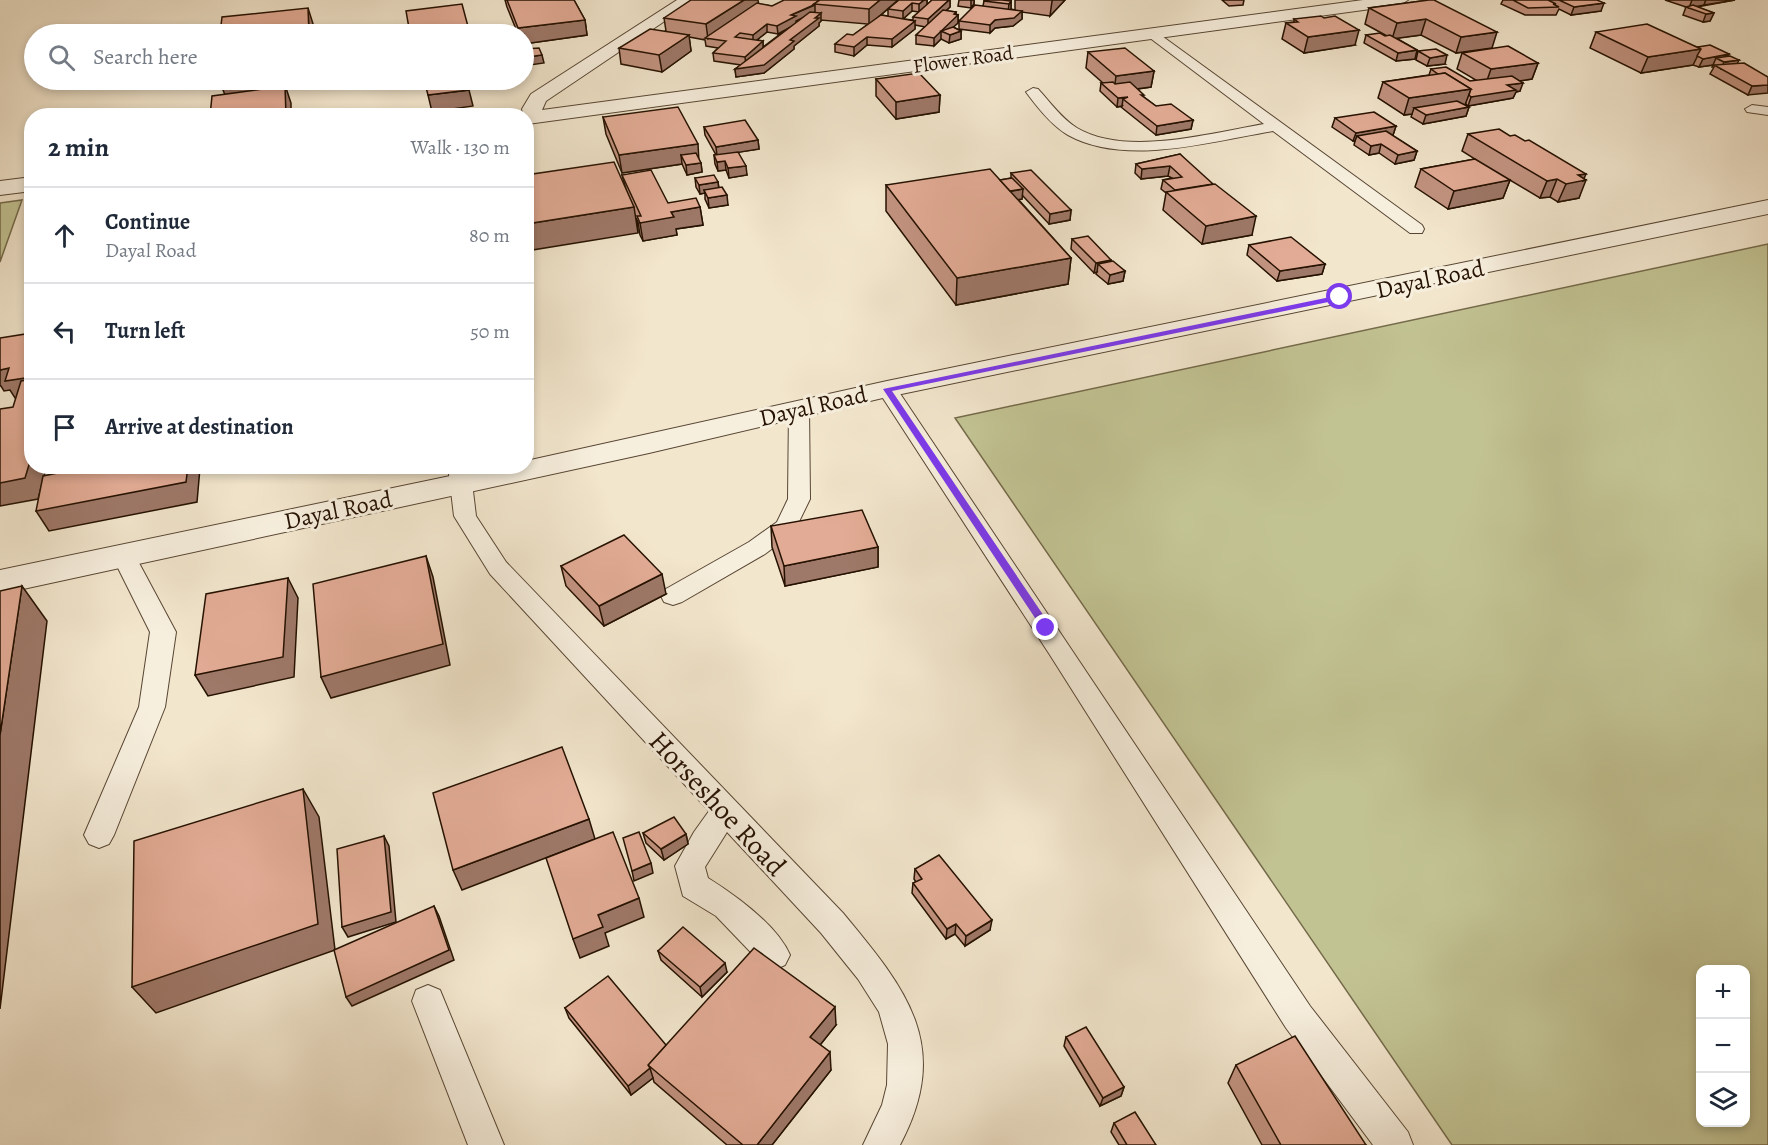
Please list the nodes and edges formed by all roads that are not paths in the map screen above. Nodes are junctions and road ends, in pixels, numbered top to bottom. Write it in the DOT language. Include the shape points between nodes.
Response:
graph roads {
  1 [pos="688,0"];
  2 [pos="1400,0"];
  3 [pos="1155,34"];
  4 [pos="1033,93"];
  5 [pos="533,108"];
  6 [pos="1752,109"];
  7 [pos="1768,111"];
  8 [pos="534,117"];
  9 [pos="1276,126"];
  10 [pos="24,185"];
  11 [pos="0,188"];
  12 [pos="1768,207"];
  13 [pos="1416,229"];
  14 [pos="887,389"];
  15 [pos="799,408"];
  16 [pos="534,463"];
  17 [pos="460,475"];
  18 [pos="123,554"];
  19 [pos="0,582"];
  20 [pos="673,596"];
  21 [pos="726,812"];
  22 [pos="99,835"];
  23 [pos="774,955"];
  24 [pos="428,1000"];
  25 [pos="486,1145"];
  26 [pos="881,1145"];
  27 [pos="1395,1145"];
  1 -- 5 [label="street" via="538,98"];
  2 -- 3 [label="street, Flower Road"];
  3 -- 8 [label="street, Flower Road"];
  3 -- 9 [label="lane"];
  4 -- 9 [label="lane" via="1071,131 1092,141 1111,144 1135,146"];
  6 -- 7 [label="lane"];
  9 -- 13 [label="lane"];
  10 -- 11 [label="street"];
  12 -- 14 [label="street, Dayal Road"];
  14 -- 15 [label="street, Dayal Road"];
  14 -- 27 [label="lane" via="1298,1017"];
  15 -- 16 [label="street, Dayal Road" via="649,444"];
  15 -- 20 [label="lane" via="799,499 786,527 758,548"];
  17 -- 18 [label="street, Dayal Road"];
  17 -- 21 [label="lane, Horseshoe Road" via="465,516 498,568"];
  18 -- 19 [label="street, Dayal Road"];
  18 -- 22 [label="lane" via="163,632 152,707"];
  21 -- 23 [label="lane" via="690,866 694,886 727,906"];
  21 -- 26 [label="lane, Horseshoe Road" via="832,923 882,984 894,1008 904,1030 904,1094"];
  24 -- 25 [label="lane"];
}
